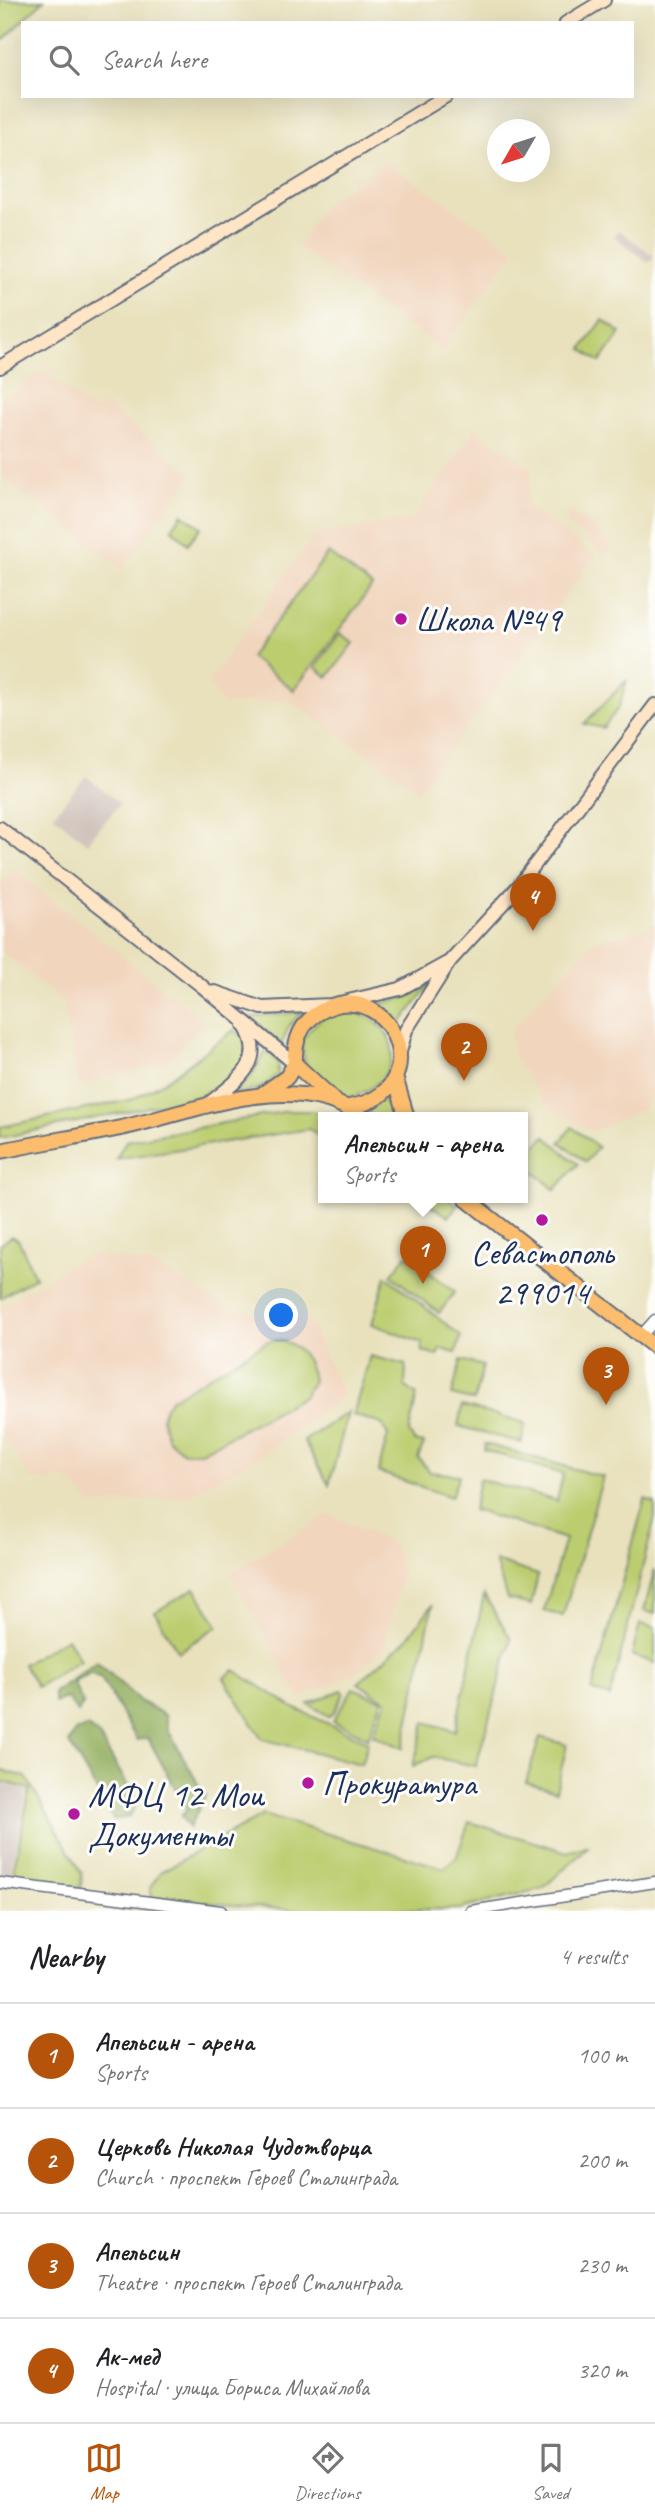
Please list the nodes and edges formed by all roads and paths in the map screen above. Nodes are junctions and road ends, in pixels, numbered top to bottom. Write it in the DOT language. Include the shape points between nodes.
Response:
graph roads {
  1 [pos="604,0"];
  2 [pos="569,21"];
  3 [pos="443,98"];
  4 [pos="0,367"];
  5 [pos="655,705"];
  6 [pos="0,828"];
  7 [pos="450,961"];
  8 [pos="203,988"];
  9 [pos="331,1005"];
  10 [pos="240,1019"];
  11 [pos="400,1052"];
  12 [pos="295,1064"];
  13 [pos="395,1077"];
  14 [pos="261,1095"];
  15 [pos="334,1100"];
  16 [pos="207,1105"];
  17 [pos="349,1107"];
  18 [pos="355,1112"];
  19 [pos="405,1112"];
  20 [pos="0,1151"];
  21 [pos="471,1203"];
  22 [pos="655,1320"];
  23 [pos="641,1336"];
  24 [pos="655,1347"];
  25 [pos="655,1882"];
  26 [pos="0,1883"];
  27 [pos="221,1911"];
  28 [pos="471,1911"];
  1 -- 2 [label="street"];
  3 -- 4 [label="street"];
  5 -- 7 [label="street" via="518,887"];
  6 -- 8 [label="street"];
  7 -- 9 [label="street" via="400,989"];
  7 -- 11 [label="street" via="406,1030"];
  8 -- 9 [label="street" via="262,1008"];
  8 -- 10 [label="street"];
  9 -- 11 [label="main road" via="372,1009 386,1021"];
  9 -- 12 [label="main road" via="300,1030"];
  10 -- 12 [label="street"];
  10 -- 16 [label="street" via="252,1037 255,1053 245,1073"];
  11 -- 13 [label="main road"];
  12 -- 14 [label="main road" via="287,1077"];
  12 -- 15 [label="main road"];
  13 -- 17 [label="main road" via="367,1104"];
  13 -- 19 [label="main road"];
  14 -- 15 [label="main road"];
  14 -- 16 [label="main road"];
  15 -- 17 [label="main road"];
  16 -- 20 [label="main road"];
  17 -- 18 [label="main road"];
  21 -- 23 [label="main road"];
  22 -- 23 [label="street"];
  23 -- 24 [label="main road"];
  25 -- 28 [label="street"];
  26 -- 27 [label="street"];
}
